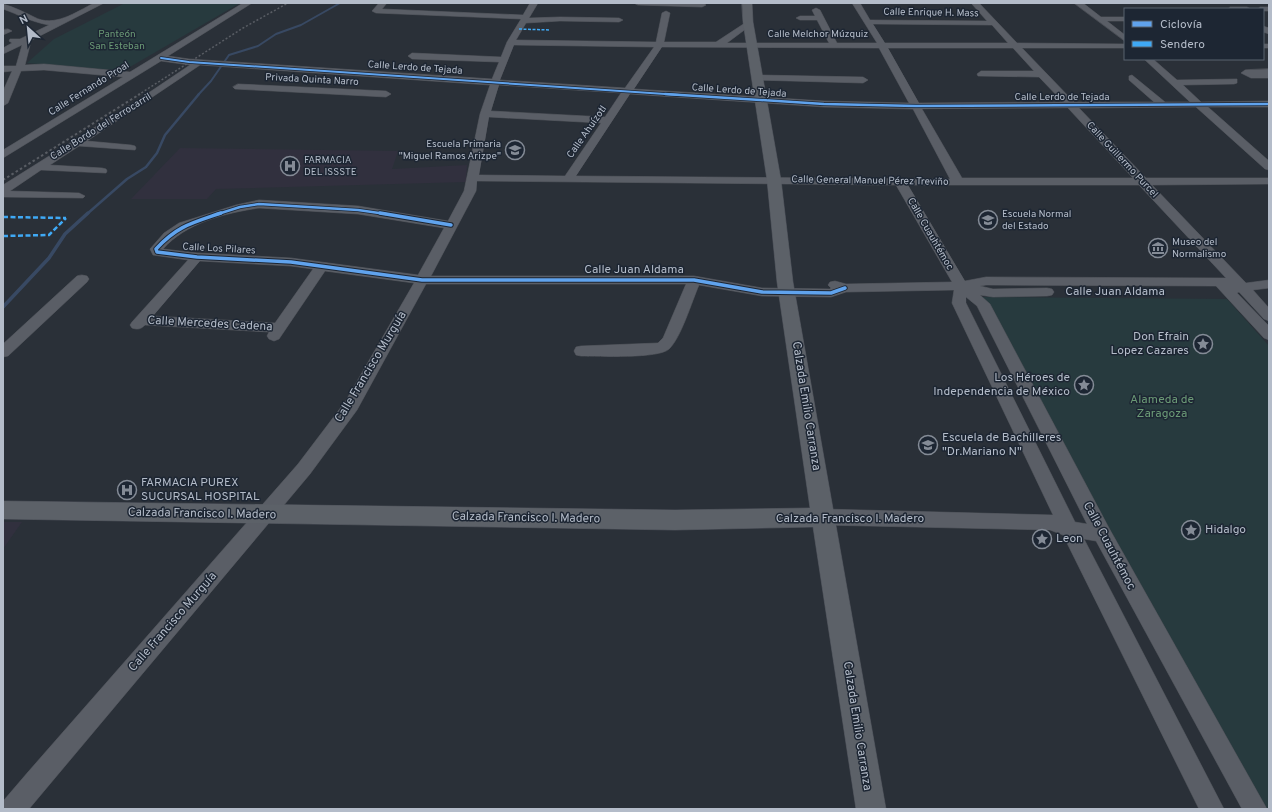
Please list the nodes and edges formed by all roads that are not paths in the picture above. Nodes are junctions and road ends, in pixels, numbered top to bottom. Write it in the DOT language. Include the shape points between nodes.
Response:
graph roads {
  1 [pos="90,3"];
  2 [pos="100,3"];
  3 [pos="248,3"];
  4 [pos="383,3"];
  5 [pos="534,3"];
  6 [pos="638,3"];
  7 [pos="747,3"];
  8 [pos="856,3"];
  9 [pos="975,3"];
  10 [pos="1078,3"];
  11 [pos="685,4"];
  12 [pos="702,5"];
  13 [pos="3,6"];
  14 [pos="667,7"];
  15 [pos="816,10"];
  16 [pos="800,18"];
  17 [pos="820,18"];
  18 [pos="525,19"];
  19 [pos="1099,19"];
  20 [pos="1124,19"];
  21 [pos="619,20"];
  22 [pos="867,22"];
  23 [pos="994,23"];
  24 [pos="53,24"];
  25 [pos="748,24"];
  26 [pos="1124,38"];
  27 [pos="3,41"];
  28 [pos="20,41"];
  29 [pos="511,42"];
  30 [pos="659,45"];
  31 [pos="718,45"];
  32 [pos="753,45"];
  33 [pos="834,45"];
  34 [pos="882,45"];
  35 [pos="1016,45"];
  36 [pos="1124,46"];
  37 [pos="3,51"];
  38 [pos="412,56"];
  39 [pos="161,58"];
  40 [pos="504,60"];
  41 [pos="1149,60"];
  42 [pos="198,63"];
  43 [pos="19,67"];
  44 [pos="426,67"];
  45 [pos="3,68"];
  46 [pos="317,70"];
  47 [pos="1269,72"];
  48 [pos="981,74"];
  49 [pos="1043,74"];
  50 [pos="1213,74"];
  51 [pos="133,75"];
  52 [pos="1269,75"];
  53 [pos="758,78"];
  54 [pos="1132,78"];
  55 [pos="863,80"];
  56 [pos="495,82"];
  57 [pos="1175,83"];
  58 [pos="238,87"];
  59 [pos="298,90"];
  60 [pos="628,91"];
  61 [pos="386,94"];
  62 [pos="762,101"];
  63 [pos="3,103"];
  64 [pos="1163,104"];
  65 [pos="1200,104"];
  66 [pos="1269,104"];
  67 [pos="1071,105"];
  68 [pos="916,106"];
  69 [pos="484,114"];
  70 [pos="609,120"];
  71 [pos="75,143"];
  72 [pos="3,145"];
  73 [pos="19,145"];
  74 [pos="131,148"];
  75 [pos="3,155"];
  76 [pos="38,167"];
  77 [pos="1269,167"];
  78 [pos="102,171"];
  79 [pos="472,178"];
  80 [pos="568,179"];
  81 [pos="774,180"];
  82 [pos="1269,181"];
  83 [pos="900,182"];
  84 [pos="958,182"];
  85 [pos="1141,182"];
  86 [pos="3,190"];
  87 [pos="3,194"];
  88 [pos="79,196"];
  89 [pos="451,225"];
  90 [pos="197,257"];
  91 [pos="320,266"];
  92 [pos="82,279"];
  93 [pos="422,280"];
  94 [pos="694,280"];
  95 [pos="1269,284"];
  96 [pos="961,286"];
  97 [pos="1231,286"];
  98 [pos="786,287"];
  99 [pos="1269,316"];
  100 [pos="1269,335"];
  101 [pos="581,351"];
  102 [pos="3,352"];
  103 [pos="3,510"];
  104 [pos="1090,511"];
  105 [pos="266,515"];
  106 [pos="823,518"];
  107 [pos="1060,521"];
  108 [pos="1102,534"];
  109 [pos="13,809"];
  110 [pos="871,809"];
  111 [pos="1212,809"];
  112 [pos="1255,809"];
  1 -- 24 [label="street"];
  2 -- 24 [label="street"];
  3 -- 39 [label="street, Calle Fernando Proal"];
  4 -- 18 [label="street" via="376,11"];
  5 -- 18 [label="street, Calle Francisco Murguía"];
  6 -- 14 [label="street"];
  7 -- 25 [label="main road, Calzada Emilio Carranza"];
  8 -- 22 [label="street"];
  9 -- 23 [label="street, Calle Guillermo Purcel"];
  10 -- 19 [label="street"];
  11 -- 12 [label="street"];
  11 -- 14 [label="street"];
  13 -- 24 [label="street" via="28,12 32,20"];
  14 -- 30 [label="street, Calle Ahuízotl"];
  15 -- 17 [label="street"];
  16 -- 17 [label="street"];
  17 -- 33 [label="street"];
  18 -- 21 [label="street"];
  18 -- 29 [label="street, Calle Francisco Murguía"];
  19 -- 20 [label="street"];
  19 -- 26 [label="street"];
  22 -- 23 [label="street, Calle Enrique H. Mass"];
  22 -- 34 [label="street"];
  23 -- 35 [label="street, Calle Guillermo Purcel"];
  24 -- 28 [label="street"];
  25 -- 31 [label="street"];
  25 -- 32 [label="main road, Calzada Emilio Carranza"];
  27 -- 28 [label="street"];
  28 -- 37 [label="street"];
  28 -- 43 [label="street" via="26,45"];
  29 -- 30 [label="street, Calle Melchor Múzquiz"];
  29 -- 40 [label="street, Calle Francisco Murguía"];
  30 -- 31 [label="street, Calle Melchor Múzquiz"];
  30 -- 60 [label="street, Calle Ahuízotl"];
  31 -- 32 [label="street, Calle Melchor Múzquiz"];
  32 -- 33 [label="street, Calle Melchor Múzquiz"];
  32 -- 53 [label="main road, Calzada Emilio Carranza"];
  33 -- 34 [label="street, Calle Melchor Múzquiz"];
  34 -- 35 [label="street, Calle Melchor Múzquiz"];
  34 -- 68 [label="street"];
  35 -- 36 [label="street, Calle Melchor Múzquiz"];
  35 -- 49 [label="street, Calle Guillermo Purcel"];
  38 -- 44 [label="street"];
  39 -- 42 [label="street, Calle Lerdo de Tejada"];
  39 -- 51 [label="street, Calle Fernando Proal"];
  40 -- 44 [label="street"];
  40 -- 56 [label="street, Calle Francisco Murguía"];
  41 -- 57 [label="street"];
  42 -- 46 [label="street, Calle Lerdo de Tejada"];
  42 -- 71 [label="street, Calle Bordo del Ferrocarril"];
  43 -- 45 [label="street"];
  43 -- 51 [label="street"];
  43 -- 63 [label="street"];
  44 -- 46 [label="street, Calle Lerdo de Tejada"];
  44 -- 56 [label="street, Calle Lerdo de Tejada"];
  46 -- 59 [label="street"];
  47 -- 52 [label="street" via="1245,73"];
  48 -- 49 [label="street"];
  49 -- 67 [label="street, Calle Guillermo Purcel"];
  50 -- 57 [label="street" via="1224,78"];
  51 -- 73 [label="street, Calle Fernando Proal"];
  53 -- 55 [label="street"];
  53 -- 62 [label="main road, Calzada Emilio Carranza"];
  54 -- 64 [label="street"];
  56 -- 60 [label="street, Calle Lerdo de Tejada"];
  56 -- 69 [label="street, Calle Francisco Murguía"];
  57 -- 65 [label="street"];
  58 -- 59 [label="street, Privada Quinta Narro"];
  59 -- 61 [label="street, Privada Quinta Narro"];
  60 -- 62 [label="street, Calle Lerdo de Tejada"];
  60 -- 70 [label="street, Calle Ahuízotl"];
  62 -- 68 [label="street, Calle Lerdo de Tejada"];
  62 -- 81 [label="main road, Calzada Emilio Carranza"];
  64 -- 65 [label="street, Calle Lerdo de Tejada"];
  64 -- 67 [label="street, Calle Lerdo de Tejada"];
  65 -- 66 [label="street, Calle Lerdo de Tejada"];
  65 -- 77 [label="street"];
  67 -- 68 [label="street, Calle Lerdo de Tejada"];
  67 -- 85 [label="street, Calle Guillermo Purcel"];
  68 -- 84 [label="street"];
  69 -- 70 [label="street"];
  69 -- 79 [label="street, Calle Francisco Murguía"];
  70 -- 80 [label="street, Calle Ahuízotl"];
  71 -- 74 [label="street"];
  71 -- 76 [label="street, Calle Bordo del Ferrocarril"];
  72 -- 73 [label="street"];
  73 -- 75 [label="street, Calle Fernando Proal"];
  76 -- 78 [label="street"];
  76 -- 86 [label="street, Calle Bordo del Ferrocarril"];
  79 -- 80 [label="street, Calle General Manuel Pérez Treviño"];
  79 -- 89 [label="street, Calle Francisco Murguía" via="470,191"];
  80 -- 81 [label="street, Calle General Manuel Pérez Treviño"];
  81 -- 83 [label="street, Calle General Manuel Pérez Treviño"];
  81 -- 98 [label="main road, Calzada Emilio Carranza"];
  82 -- 85 [label="street, Calle General Manuel Pérez Treviño"];
  83 -- 84 [label="street, Calle General Manuel Pérez Treviño"];
  83 -- 96 [label="street, Calle Cuauhtémoc"];
  84 -- 85 [label="street, Calle General Manuel Pérez Treviño"];
  85 -- 97 [label="street, Calle Guillermo Purcel"];
  87 -- 88 [label="street"];
  89 -- 90 [label="street, Calle Los Pilares" via="358,210 249,205 183,226 168,236 156,249 157,252"];
  89 -- 93 [label="street, Calle Francisco Murguía"];
  90 -- 91 [label="street, Calle Los Pilares" via="268,260"];
  90 -- 91 [label="street, Calle Mercedes Cadena" via="138,324 276,332"];
  91 -- 93 [label="street, Calle Los Pilares"];
  92 -- 102 [label="street"];
  93 -- 94 [label="street, Calle Juan Aldama"];
  93 -- 105 [label="street, Calle Francisco Murguía" via="351,406"];
  94 -- 98 [label="street, Calle Juan Aldama" via="762,292"];
  94 -- 101 [label="street" via="669,340 663,347 655,350"];
  95 -- 97 [label="street, Calle Juan Aldama"];
  96 -- 97 [label="street, Calle Juan Aldama" via="993,293 1212,292"];
  96 -- 98 [label="street, Calle Juan Aldama" via="844,288 830,293"];
  96 -- 104 [label="street, Calle Cuauhtémoc" via="983,304"];
  96 -- 107 [label="street" via="959,303 996,376"];
  97 -- 99 [label="street, Calle Guillermo Purcel"];
  97 -- 100 [label="street, Calle Guillermo Purcel"];
  98 -- 106 [label="main road, Calzada Emilio Carranza"];
  103 -- 105 [label="main road, Calzada Francisco I. Madero"];
  104 -- 107 [label="street"];
  104 -- 108 [label="street, Calle Cuauhtémoc"];
  105 -- 106 [label="main road, Calzada Francisco I. Madero" via="675,520"];
  105 -- 109 [label="street, Calle Francisco Murguía"];
  106 -- 107 [label="street, Calzada Francisco I. Madero"];
  106 -- 110 [label="main road, Calzada Emilio Carranza"];
  107 -- 108 [label="street"];
  107 -- 111 [label="street"];
  108 -- 112 [label="street, Calle Cuauhtémoc"];
}
